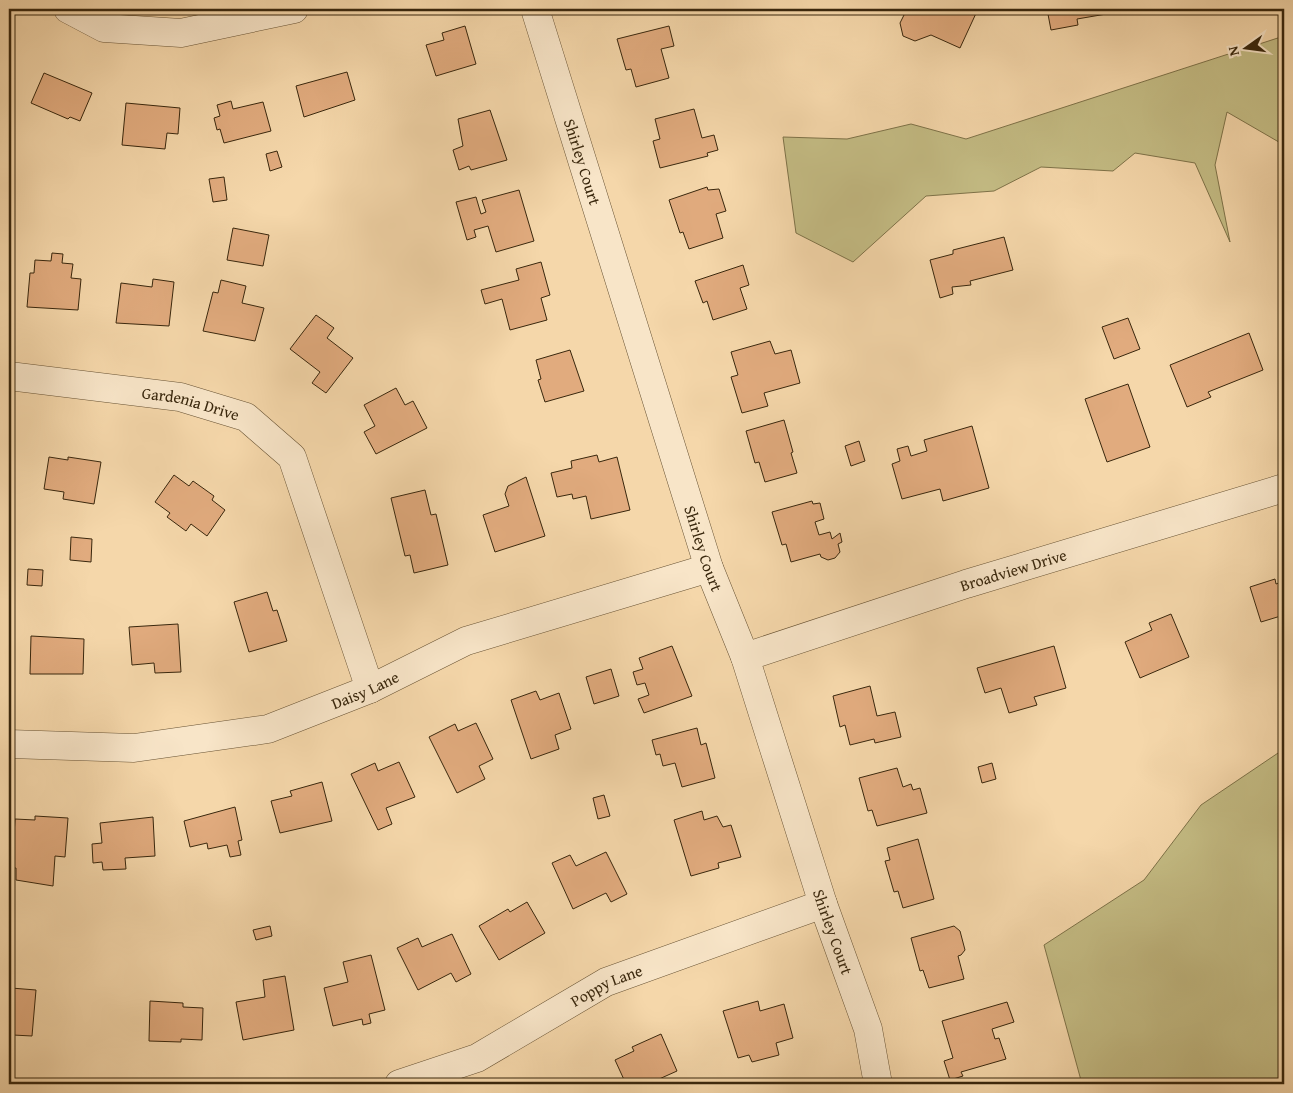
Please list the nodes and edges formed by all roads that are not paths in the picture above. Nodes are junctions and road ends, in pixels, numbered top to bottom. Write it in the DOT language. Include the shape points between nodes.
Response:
graph roads {
  1 [pos="68,9"];
  2 [pos="294,9"];
  3 [pos="535,9"];
  4 [pos="9,376"];
  5 [pos="1284,488"];
  6 [pos="708,568"];
  7 [pos="745,657"];
  8 [pos="370,689"];
  9 [pos="9,744"];
  10 [pos="822,904"];
  11 [pos="399,1084"];
  12 [pos="878,1084"];
  1 -- 2 [label="street" via="104,28 181,33"];
  3 -- 6 [label="street, Shirley Court"];
  4 -- 8 [label="street, Gardenia Drive" via="180,397 246,417 253,423 292,457"];
  5 -- 7 [label="street, Broadview Drive"];
  6 -- 7 [label="street, Shirley Court"];
  6 -- 8 [label="street, Daisy Lane" via="466,641"];
  7 -- 10 [label="street, Shirley Court"];
  8 -- 9 [label="street, Daisy Lane" via="268,729 134,748"];
  10 -- 11 [label="street, Poppy Lane" via="606,982 477,1058"];
  10 -- 12 [label="street, Shirley Court" via="868,1029"];
}
